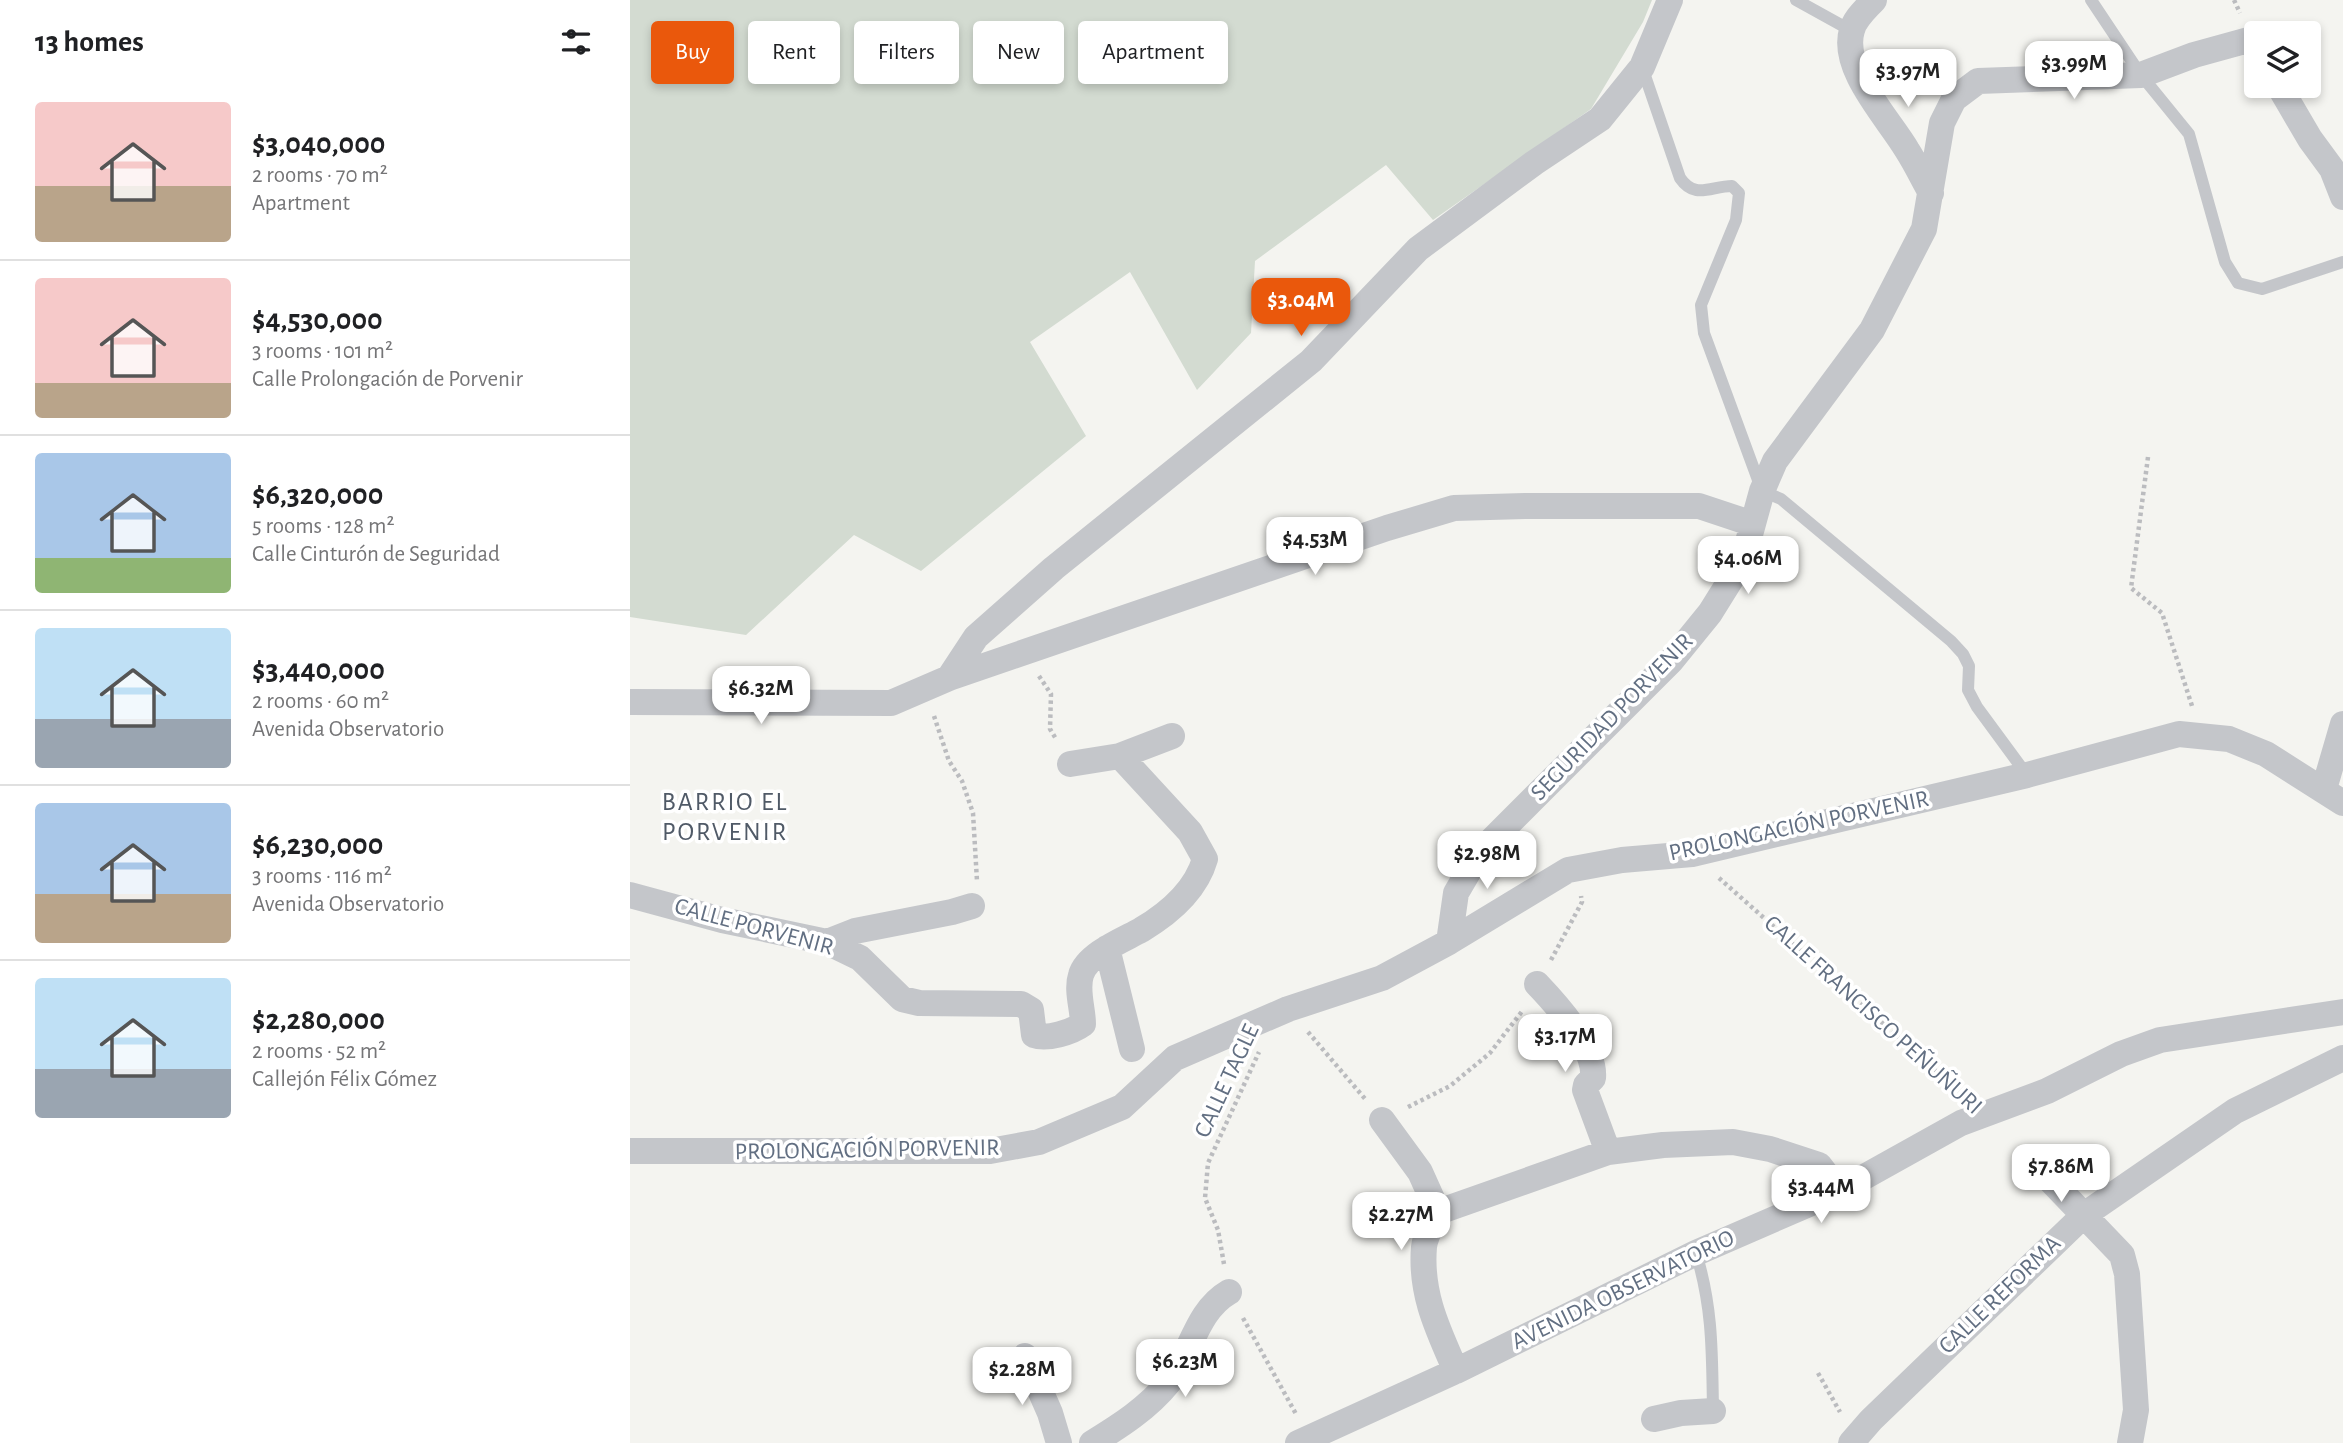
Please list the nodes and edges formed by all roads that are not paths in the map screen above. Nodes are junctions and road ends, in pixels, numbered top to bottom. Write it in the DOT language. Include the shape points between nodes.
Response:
graph roads {
  1 [pos="1670,0"];
  2 [pos="1796,0"];
  3 [pos="1874,0"];
  4 [pos="2091,0"];
  5 [pos="1852,31"];
  6 [pos="2244,45"];
  7 [pos="1642,66"];
  8 [pos="2141,75"];
  9 [pos="2286,98"];
  10 [pos="2337,166"];
  11 [pos="1931,193"];
  12 [pos="2343,197"];
  13 [pos="2343,262"];
  14 [pos="1762,491"];
  15 [pos="1753,524"];
  16 [pos="937,683"];
  17 [pos="630,702"];
  18 [pos="2343,724"];
  19 [pos="1172,736"];
  20 [pos="1120,756"];
  21 [pos="1070,764"];
  22 [pos="2027,775"];
  23 [pos="2333,796"];
  24 [pos="630,895"];
  25 [pos="972,906"];
  26 [pos="827,942"];
  27 [pos="1449,942"];
  28 [pos="1107,948"];
  29 [pos="1537,984"];
  30 [pos="2343,1012"];
  31 [pos="1132,1049"];
  32 [pos="2343,1058"];
  33 [pos="1382,1119"];
  34 [pos="630,1152"];
  35 [pos="1608,1152"];
  36 [pos="2030,1159"];
  37 [pos="1839,1191"];
  38 [pos="1438,1212"];
  39 [pos="2084,1215"];
  40 [pos="1696,1253"];
  41 [pos="1229,1292"];
  42 [pos="1025,1356"];
  43 [pos="1456,1371"];
  44 [pos="1713,1411"];
  45 [pos="1654,1419"];
  46 [pos="1853,1441"];
  47 [pos="1059,1443"];
  48 [pos="1092,1443"];
  49 [pos="1298,1443"];
  50 [pos="2130,1443"];
  1 -- 7 [label="street"];
  2 -- 5 [label="lane"];
  3 -- 5 [label="street"];
  4 -- 8 [label="lane"];
  5 -- 11 [label="street" via="1851,54 1867,91"];
  6 -- 8 [label="street, SEGURIDAD PORVENIR" via="2194,55"];
  7 -- 14 [label="lane" via="1685,185 1701,191 1732,186 1739,193 1736,220 1701,305 1704,333"];
  7 -- 16 [label="street" via="1600,119 1418,249 1311,361 1054,568 976,637"];
  8 -- 11 [label="street, SEGURIDAD PORVENIR" via="1978,81 1954,99 1942,123"];
  8 -- 13 [label="lane" via="2189,134 2225,262 2238,283 2262,289"];
  9 -- 10 [label="street" via="2310,139"];
  10 -- 12 [label="street"];
  11 -- 14 [label="street, SEGURIDAD PORVENIR" via="1924,229 1872,330 1776,461"];
  14 -- 15 [label="street, SEGURIDAD PORVENIR"];
  14 -- 22 [label="lane" via="1781,499 1951,641 1969,666 1968,690 1977,707"];
  15 -- 16 [label="street" via="1699,506 1454,508"];
  15 -- 27 [label="street, SEGURIDAD PORVENIR" via="1743,560 1710,613 1671,662 1480,852 1456,893"];
  16 -- 17 [label="street" via="891,703"];
  18 -- 23 [label="street"];
  19 -- 20 [label="street"];
  20 -- 21 [label="street"];
  20 -- 28 [label="street" via="1190,832 1205,859 1201,874 1182,899 1143,929"];
  22 -- 23 [label="street, PROLONGACIÓN PORVENIR" via="2179,734 2229,739 2266,754"];
  22 -- 27 [label="street, PROLONGACIÓN PORVENIR" via="1692,854 1570,870"];
  24 -- 26 [label="street, CALLE PORVENIR"];
  25 -- 26 [label="street" via="855,931"];
  26 -- 28 [label="street, CALLE PORVENIR" via="860,958 902,999 1021,1004 1031,1010 1034,1035 1040,1037 1083,1024 1081,975"];
  27 -- 34 [label="street, PROLONGACIÓN PORVENIR" via="1382,978 1283,1011 1175,1058 1122,1107 1040,1142 990,1152"];
  28 -- 31 [label="street"];
  29 -- 35 [label="street" via="1565,1013 1595,1066 1585,1090"];
  30 -- 37 [label="street, AVENIDA OBSERVATORIO" via="2160,1040 2047,1091 1961,1123"];
  32 -- 39 [label="street, CALLE REFORMA" via="2235,1111"];
  33 -- 38 [label="street" via="1420,1171"];
  35 -- 37 [label="street" via="1733,1142 1819,1165"];
  35 -- 38 [label="street"];
  36 -- 39 [label="street"];
  37 -- 40 [label="street, AVENIDA OBSERVATORIO"];
  38 -- 43 [label="street" via="1424,1245 1426,1291 1429,1309"];
  39 -- 46 [label="street, CALLE REFORMA"];
  39 -- 50 [label="street" via="2122,1255 2127,1274 2136,1410"];
  40 -- 43 [label="street, AVENIDA OBSERVATORIO"];
  40 -- 44 [label="lane" via="1710,1316"];
  41 -- 48 [label="street" via="1203,1318 1170,1381 1140,1410"];
  42 -- 47 [label="street"];
  43 -- 49 [label="street, AVENIDA OBSERVATORIO"];
  44 -- 45 [label="street"];
}
